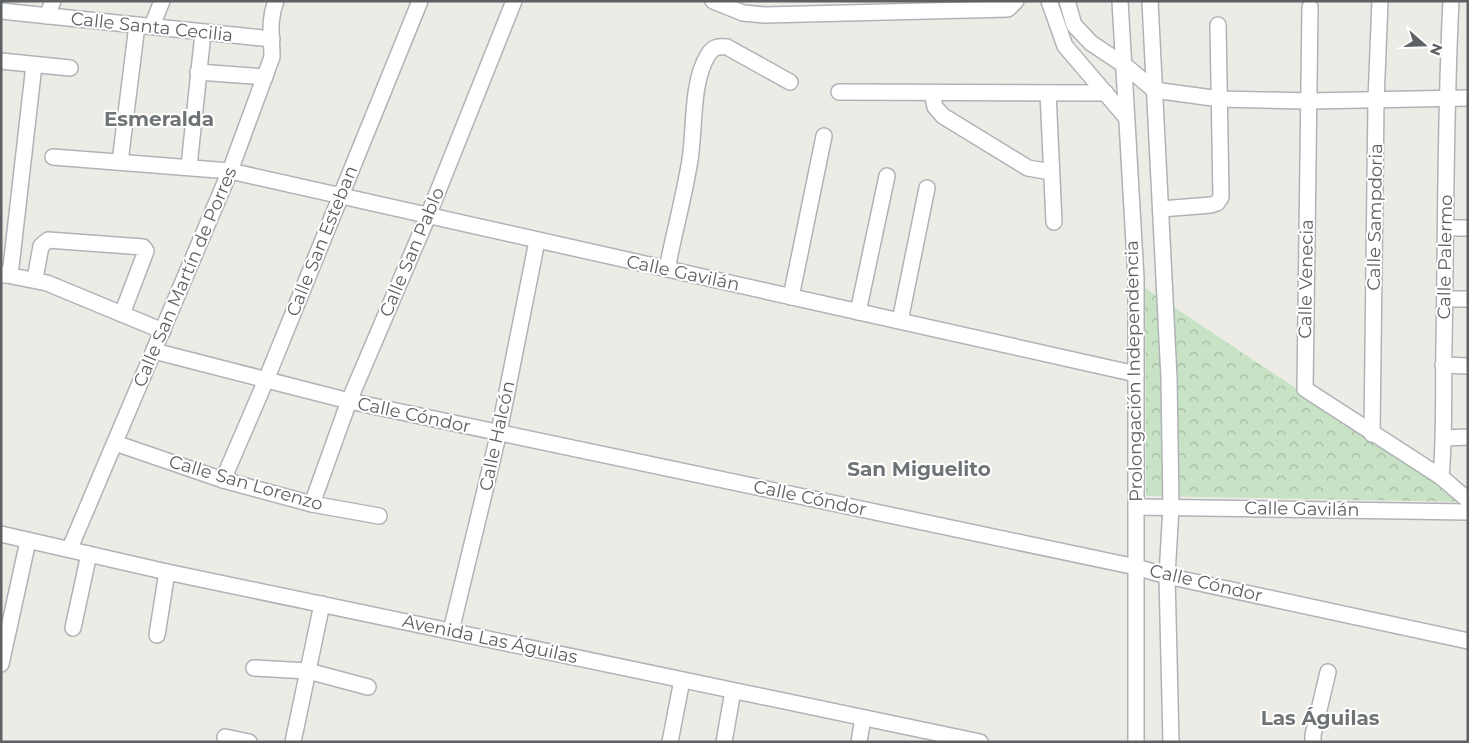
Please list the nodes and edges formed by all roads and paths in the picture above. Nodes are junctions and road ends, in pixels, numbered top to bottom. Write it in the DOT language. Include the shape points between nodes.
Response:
graph roads {
  1 [pos="53,1"];
  2 [pos="162,1"];
  3 [pos="276,1"];
  4 [pos="420,1"];
  5 [pos="514,1"];
  6 [pos="713,1"];
  7 [pos="1016,1"];
  8 [pos="1049,1"];
  9 [pos="1067,1"];
  10 [pos="1120,1"];
  11 [pos="1150,1"];
  12 [pos="1380,1"];
  13 [pos="1451,1"];
  14 [pos="1310,7"];
  15 [pos="1,11"];
  16 [pos="48,16"];
  17 [pos="144,25"];
  18 [pos="1218,25"];
  19 [pos="203,33"];
  20 [pos="272,39"];
  21 [pos="1,61"];
  22 [pos="1122,63"];
  23 [pos="34,65"];
  24 [pos="70,68"];
  25 [pos="198,72"];
  26 [pos="265,77"];
  27 [pos="790,82"];
  28 [pos="1154,90"];
  29 [pos="838,92"];
  30 [pos="932,93"];
  31 [pos="1048,93"];
  32 [pos="1106,93"];
  33 [pos="1468,98"];
  34 [pos="1220,99"];
  35 [pos="1376,100"];
  36 [pos="1446,100"];
  37 [pos="1309,101"];
  38 [pos="1125,116"];
  39 [pos="824,136"];
  40 [pos="53,157"];
  41 [pos="120,162"];
  42 [pos="189,166"];
  43 [pos="230,171"];
  44 [pos="1052,172"];
  45 [pos="887,176"];
  46 [pos="927,188"];
  47 [pos="339,197"];
  48 [pos="1162,209"];
  49 [pos="428,216"];
  50 [pos="1054,222"];
  51 [pos="1447,228"];
  52 [pos="1468,228"];
  53 [pos="537,241"];
  54 [pos="667,269"];
  55 [pos="4,275"];
  56 [pos="36,279"];
  57 [pos="791,297"];
  58 [pos="1445,299"];
  59 [pos="1468,299"];
  60 [pos="858,312"];
  61 [pos="122,314"];
  62 [pos="900,321"];
  63 [pos="163,331"];
  64 [pos="154,351"];
  65 [pos="1443,365"];
  66 [pos="1468,366"];
  67 [pos="1136,374"];
  68 [pos="266,380"];
  69 [pos="349,401"];
  70 [pos="499,432"];
  71 [pos="1372,434"];
  72 [pos="1445,438"];
  73 [pos="1468,438"];
  74 [pos="115,443"];
  75 [pos="1441,477"];
  76 [pos="223,480"];
  77 [pos="1468,500"];
  78 [pos="312,504"];
  79 [pos="1171,506"];
  80 [pos="1136,507"];
  81 [pos="1468,512"];
  82 [pos="379,516"];
  83 [pos="1,534"];
  84 [pos="28,542"];
  85 [pos="70,548"];
  86 [pos="89,554"];
  87 [pos="1136,566"];
  88 [pos="167,572"];
  89 [pos="1167,576"];
  90 [pos="322,604"];
  91 [pos="73,628"];
  92 [pos="451,631"];
  93 [pos="157,635"];
  94 [pos="1468,641"];
  95 [pos="1,664"];
  96 [pos="254,668"];
  97 [pos="308,672"];
  98 [pos="1328,672"];
  99 [pos="682,680"];
  100 [pos="368,688"];
  101 [pos="733,691"];
  102 [pos="863,718"];
  103 [pos="225,737"];
  104 [pos="249,742"];
  105 [pos="293,742"];
  106 [pos="670,742"];
  107 [pos="724,742"];
  108 [pos="859,742"];
  109 [pos="980,742"];
  110 [pos="1136,742"];
  111 [pos="1171,742"];
  112 [pos="1313,742"];
  1 -- 16 [label="street"];
  2 -- 17 [label="street"];
  3 -- 20 [label="street, Calle San Martín de Porres" via="271,13"];
  4 -- 47 [label="street, Calle San Esteban"];
  5 -- 49 [label="street, Calle San Pablo"];
  6 -- 7 [label="street" via="744,13 765,15 1008,10"];
  8 -- 32 [label="street" via="1065,46"];
  9 -- 22 [label="street" via="1074,25 1091,43"];
  10 -- 22 [label="street, Prolongación Independencia"];
  11 -- 28 [label="street, Prolongación Independencia"];
  12 -- 35 [label="street, Calle Sampdoria"];
  13 -- 36 [label="street, Calle Palermo"];
  14 -- 37 [label="street, Calle Venecia"];
  15 -- 16 [label="street, Calle Santa Cecilia"];
  16 -- 17 [label="street, Calle Santa Cecilia"];
  17 -- 19 [label="street, Calle Santa Cecilia"];
  17 -- 41 [label="street"];
  18 -- 34 [label="street"];
  19 -- 20 [label="street, Calle Santa Cecilia"];
  19 -- 25 [label="street"];
  20 -- 26 [label="street, Calle San Martín de Porres" via="272,57"];
  21 -- 23 [label="street"];
  22 -- 28 [label="street"];
  22 -- 38 [label="street, Prolongación Independencia"];
  23 -- 24 [label="street"];
  23 -- 55 [label="street" via="10,267"];
  25 -- 26 [label="street"];
  25 -- 42 [label="street"];
  26 -- 43 [label="street, Calle San Martín de Porres"];
  27 -- 54 [label="street" via="727,47 712,49 707,56 698,84 690,160"];
  28 -- 34 [label="street"];
  28 -- 48 [label="street, Prolongación Independencia"];
  29 -- 30 [label="street"];
  30 -- 31 [label="street"];
  30 -- 44 [label="street" via="935,107 943,116 1028,168"];
  31 -- 32 [label="street"];
  31 -- 44 [label="street"];
  32 -- 38 [label="street"];
  33 -- 36 [label="street"];
  34 -- 37 [label="street"];
  34 -- 48 [label="street" via="1221,197 1211,205"];
  35 -- 36 [label="street"];
  35 -- 37 [label="street"];
  35 -- 71 [label="street, Calle Sampdoria"];
  36 -- 51 [label="street, Calle Palermo"];
  37 -- 71 [label="street, Calle Venecia" via="1304,389"];
  38 -- 67 [label="street, Prolongación Independencia" via="1136,278"];
  39 -- 57 [label="street"];
  40 -- 41 [label="street, Calle Gavilán"];
  41 -- 42 [label="street, Calle Gavilán"];
  42 -- 43 [label="street, Calle Gavilán"];
  43 -- 47 [label="street, Calle Gavilán"];
  43 -- 63 [label="street, Calle San Martín de Porres"];
  44 -- 50 [label="street"];
  45 -- 60 [label="street"];
  46 -- 62 [label="street"];
  47 -- 49 [label="street, Calle Gavilán"];
  47 -- 68 [label="street, Calle San Esteban"];
  48 -- 79 [label="street, Prolongación Independencia"];
  49 -- 53 [label="street, Calle Gavilán"];
  49 -- 69 [label="street, Calle San Pablo"];
  51 -- 52 [label="street"];
  51 -- 58 [label="street, Calle Palermo"];
  53 -- 54 [label="street, Calle Gavilán"];
  53 -- 70 [label="street, Calle Halcón"];
  54 -- 57 [label="street, Calle Gavilán"];
  55 -- 56 [label="street"];
  56 -- 61 [label="street"];
  56 -- 61 [label="street" via="41,246 48,240 143,247 146,251"];
  57 -- 60 [label="street, Calle Gavilán"];
  58 -- 59 [label="street"];
  58 -- 65 [label="street, Calle Palermo"];
  60 -- 62 [label="street, Calle Gavilán"];
  61 -- 63 [label="street"];
  62 -- 67 [label="street, Calle Gavilán"];
  63 -- 64 [label="street, Calle San Martín de Porres"];
  64 -- 68 [label="street, Calle Cóndor"];
  64 -- 74 [label="street, Calle San Martín de Porres"];
  65 -- 66 [label="street"];
  65 -- 72 [label="street, Calle Palermo"];
  67 -- 80 [label="street, Prolongación Independencia"];
  68 -- 69 [label="street, Calle Cóndor"];
  68 -- 76 [label="street, Calle San Esteban"];
  69 -- 70 [label="street, Calle Cóndor"];
  69 -- 78 [label="street, Calle San Pablo"];
  70 -- 87 [label="street, Calle Cóndor"];
  70 -- 92 [label="street, Calle Halcón"];
  71 -- 75 [label="street, Calle Venecia"];
  72 -- 73 [label="street"];
  72 -- 75 [label="street, Calle Palermo"];
  74 -- 76 [label="street, Calle San Lorenzo"];
  74 -- 85 [label="street, Calle San Martín de Porres"];
  75 -- 77 [label="street"];
  76 -- 78 [label="street, Calle San Lorenzo"];
  78 -- 82 [label="street, Calle San Lorenzo"];
  79 -- 80 [label="street, Calle Gavilán"];
  79 -- 81 [label="street, Calle Gavilán"];
  79 -- 89 [label="street, Prolongación Independencia"];
  80 -- 87 [label="street, Prolongación Independencia"];
  83 -- 84 [label="street, Avenida Las Águilas"];
  84 -- 85 [label="street, Avenida Las Águilas"];
  84 -- 95 [label="street"];
  85 -- 86 [label="street, Avenida Las Águilas"];
  86 -- 88 [label="street, Avenida Las Águilas"];
  86 -- 91 [label="street"];
  87 -- 89 [label="street, Calle Cóndor"];
  87 -- 110 [label="street, Prolongación Independencia"];
  88 -- 90 [label="street, Avenida Las Águilas"];
  88 -- 93 [label="street"];
  89 -- 94 [label="street, Calle Cóndor"];
  89 -- 111 [label="street, Prolongación Independencia"];
  90 -- 92 [label="street, Avenida Las Águilas"];
  90 -- 97 [label="street"];
  92 -- 99 [label="street, Avenida Las Águilas"];
  96 -- 97 [label="street"];
  97 -- 100 [label="street"];
  97 -- 105 [label="street"];
  98 -- 112 [label="street"];
  99 -- 101 [label="street, Avenida Las Águilas"];
  99 -- 106 [label="street"];
  101 -- 102 [label="street, Avenida Las Águilas"];
  101 -- 107 [label="street"];
  102 -- 108 [label="street"];
  102 -- 109 [label="street, Avenida Las Águilas"];
  103 -- 104 [label="street"];
}
